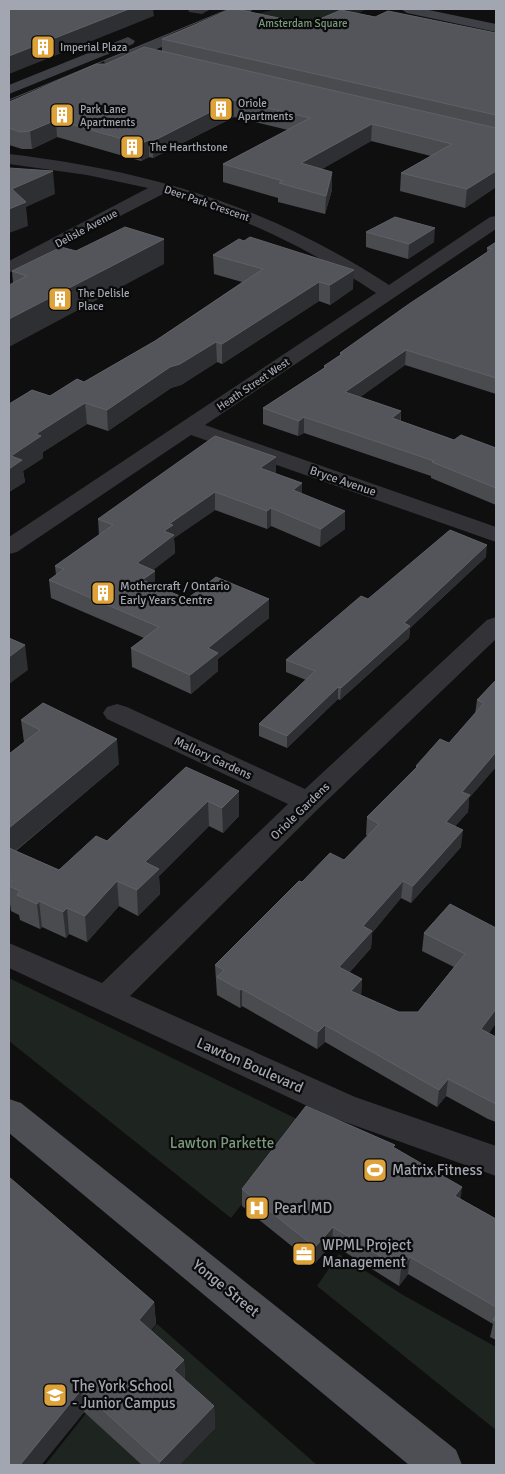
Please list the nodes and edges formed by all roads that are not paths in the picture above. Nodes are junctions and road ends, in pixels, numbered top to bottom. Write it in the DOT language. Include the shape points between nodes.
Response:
graph roads {
  1 [pos="246,9"];
  2 [pos="407,9"];
  3 [pos="166,25"];
  4 [pos="496,28"];
  5 [pos="131,54"];
  6 [pos="156,59"];
  7 [pos="9,90"];
  8 [pos="42,92"];
  9 [pos="9,159"];
  10 [pos="163,187"];
  11 [pos="496,221"];
  12 [pos="476,234"];
  13 [pos="496,240"];
  14 [pos="9,268"];
  15 [pos="389,293"];
  16 [pos="189,427"];
  17 [pos="496,535"];
  18 [pos="9,547"];
  19 [pos="496,625"];
  20 [pos="117,713"];
  21 [pos="308,802"];
  22 [pos="9,955"];
  23 [pos="106,1000"];
  24 [pos="9,1112"];
  25 [pos="496,1161"];
  26 [pos="441,1465"];
  1 -- 5 [label="main road"];
  2 -- 4 [label="main road"];
  3 -- 7 [label="main road"];
  5 -- 6 [label="street"];
  5 -- 8 [label="main road"];
  9 -- 10 [label="street, Deer Park Crescent" via="120,176"];
  10 -- 14 [label="street, Delisle Avenue"];
  10 -- 15 [label="street, Deer Park Crescent" via="286,233 331,256"];
  11 -- 12 [label="street, Heath Street West"];
  12 -- 13 [label="street"];
  12 -- 15 [label="street, Heath Street West"];
  15 -- 16 [label="street, Heath Street West"];
  16 -- 17 [label="street, Bryce Avenue"];
  16 -- 18 [label="street, Heath Street West"];
  19 -- 21 [label="street, Oriole Gardens"];
  20 -- 21 [label="street, Mallory Gardens"];
  21 -- 23 [label="street, Oriole Gardens"];
  22 -- 23 [label="street, Lawton Boulevard"];
  23 -- 25 [label="street, Lawton Boulevard" via="343,1107"];
  24 -- 26 [label="main road, Yonge Street"];
}
